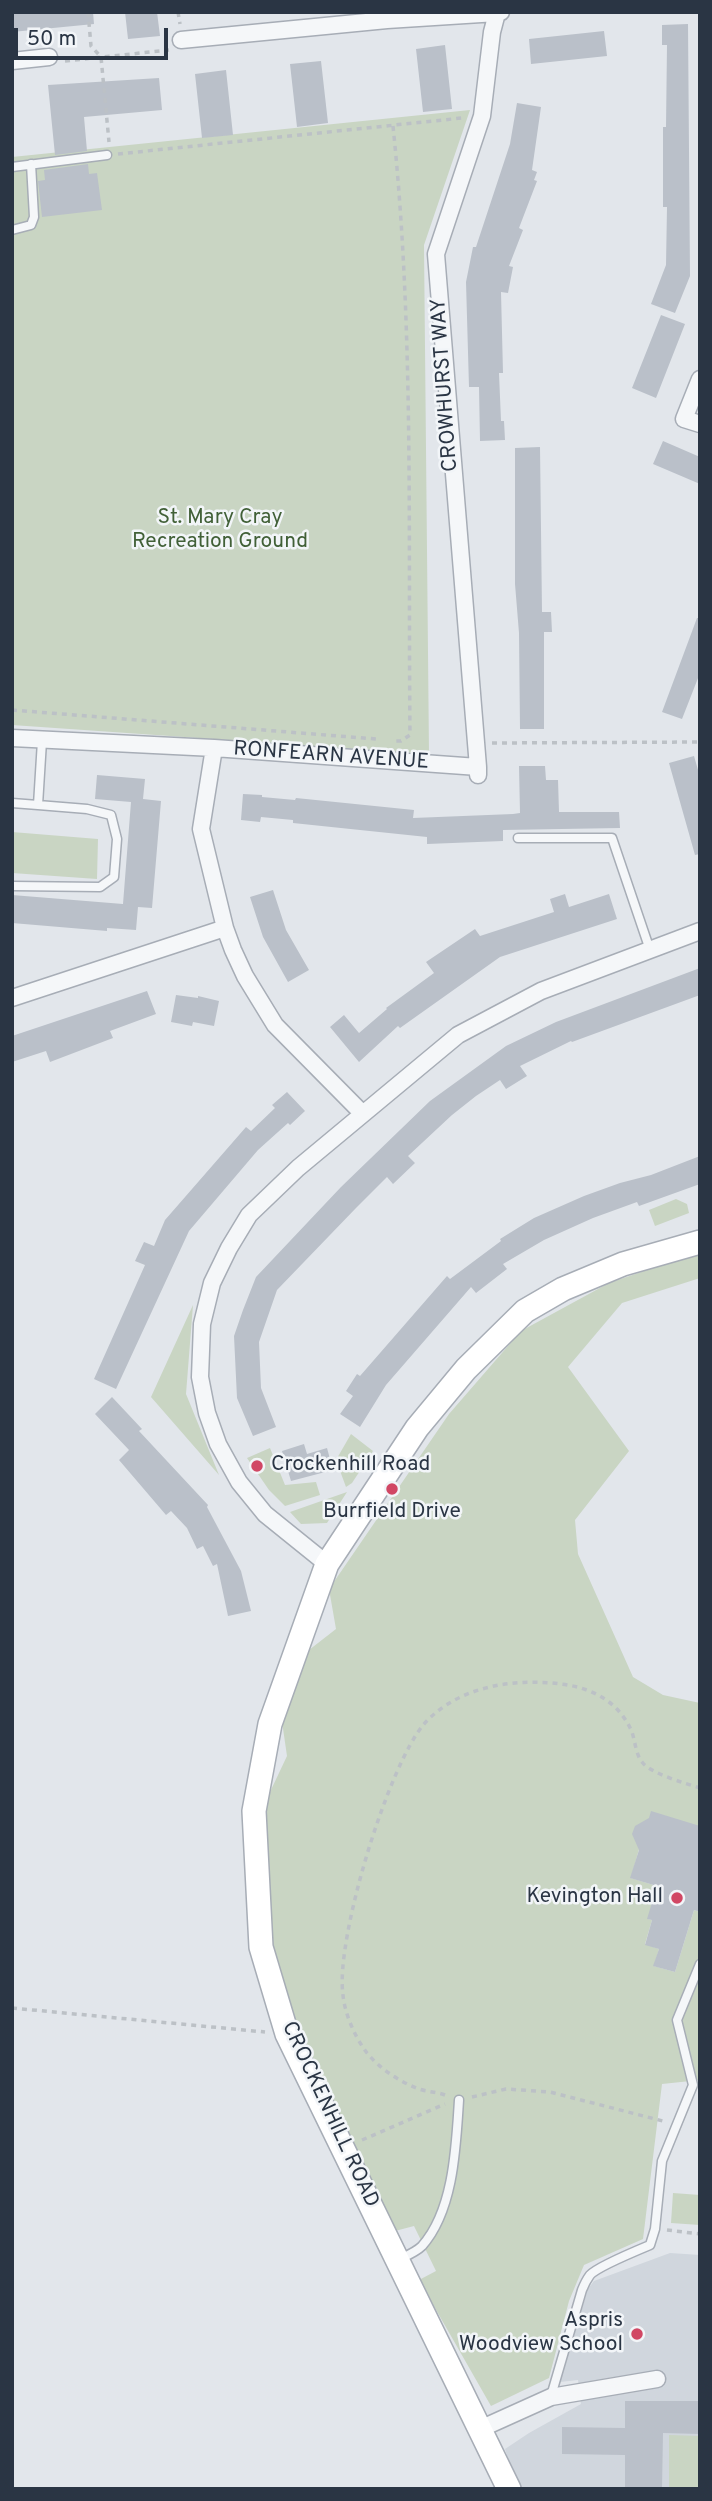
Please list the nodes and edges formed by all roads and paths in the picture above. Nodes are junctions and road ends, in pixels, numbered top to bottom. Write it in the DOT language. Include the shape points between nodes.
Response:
graph roads {
  1 [pos="88,12"];
  2 [pos="499,13"];
  3 [pos="387,16"];
  4 [pos="181,40"];
  5 [pos="50,57"];
  6 [pos="101,57"];
  7 [pos="12,61"];
  8 [pos="482,116"];
  9 [pos="393,126"];
  10 [pos="110,142"];
  11 [pos="107,155"];
  12 [pos="31,164"];
  13 [pos="12,167"];
  14 [pos="12,230"];
  15 [pos="700,379"];
  16 [pos="700,424"];
  17 [pos="12,710"];
  18 [pos="12,738"];
  19 [pos="380,740"];
  20 [pos="42,741"];
  21 [pos="394,741"];
  22 [pos="700,741"];
  23 [pos="474,744"];
  24 [pos="214,748"];
  25 [pos="478,773"];
  26 [pos="12,803"];
  27 [pos="38,806"];
  28 [pos="518,838"];
  29 [pos="12,886"];
  30 [pos="225,928"];
  31 [pos="700,931"];
  32 [pos="650,950"];
  33 [pos="12,998"];
  34 [pos="363,1114"];
  35 [pos="700,1242"];
  36 [pos="327,1564"];
  37 [pos="700,1788"];
  38 [pos="700,1964"];
  39 [pos="12,2008"];
  40 [pos="287,2034"];
  41 [pos="458,2100"];
  42 [pos="677,2125"];
  43 [pos="344,2148"];
  44 [pos="655,2229"];
  45 [pos="700,2234"];
  46 [pos="398,2260"];
  47 [pos="657,2379"];
  48 [pos="551,2397"];
  49 [pos="480,2429"];
  50 [pos="509,2489"];
  1 -- 6 [label="path" via="91,46"];
  2 -- 3 [label="street"];
  2 -- 8 [label="street, CROWHURST WAY" via="492,32"];
  3 -- 4 [label="street"];
  4 -- 6 [label="path" via="171,50"];
  5 -- 6 [label="path" via="62,61"];
  5 -- 7 [label="street"];
  6 -- 10 [label="path"];
  8 -- 9 [label="path"];
  8 -- 23 [label="street, CROWHURST WAY" via="436,254"];
  9 -- 11 [label="path"];
  9 -- 21 [label="path" via="407,303 410,735"];
  11 -- 12 [label="lane"];
  12 -- 13 [label="lane"];
  12 -- 14 [label="lane" via="32,225"];
  15 -- 16 [label="street" via="684,419"];
  17 -- 19 [label="path"];
  18 -- 20 [label="street"];
  20 -- 24 [label="street"];
  20 -- 27 [label="lane"];
  22 -- 23 [label="path"];
  23 -- 25 [label="street, CROWHURST WAY"];
  24 -- 25 [label="street, RONFEARN AVENUE"];
  24 -- 30 [label="street, RONFEARN AVENUE" via="201,829"];
  26 -- 27 [label="lane"];
  27 -- 29 [label="lane" via="87,808 111,815 117,839 114,877 100,887"];
  28 -- 32 [label="lane" via="612,838"];
  30 -- 33 [label="street"];
  30 -- 34 [label="street, RONFEARN AVENUE" via="245,976 275,1025"];
  31 -- 32 [label="street"];
  32 -- 34 [label="street" via="541,991 458,1035"];
  34 -- 36 [label="street" via="249,1215 212,1283 202,1324 200,1377 218,1444 239,1482 265,1514"];
  35 -- 36 [label="main road, CROCKENHILL ROAD" via="611,1269 525,1311 466,1369 416,1428"];
  36 -- 40 [label="main road, CROCKENHILL ROAD" via="270,1724 254,1811 261,1947"];
  37 -- 41 [label="path" via="642,1762 631,1730 613,1703 582,1688 508,1683 454,1700 425,1724 403,1757 355,1895 343,1963 343,1995 350,2024 367,2053 385,2071"];
  38 -- 42 [label="lane" via="677,2020 693,2085"];
  39 -- 40 [label="path"];
  40 -- 43 [label="main road, CROCKENHILL ROAD"];
  41 -- 42 [label="path" via="506,2089 550,2092"];
  41 -- 43 [label="path"];
  41 -- 46 [label="lane" via="456,2153 439,2222 420,2249"];
  42 -- 44 [label="lane" via="662,2161"];
  43 -- 46 [label="main road, CROCKENHILL ROAD"];
  44 -- 45 [label="path"];
  44 -- 48 [label="lane" via="650,2245 591,2274 582,2290"];
  46 -- 49 [label="main road, CROCKENHILL ROAD"];
  47 -- 48 [label="street"];
  48 -- 49 [label="street"];
  49 -- 50 [label="main road, CROCKENHILL ROAD"];
}
